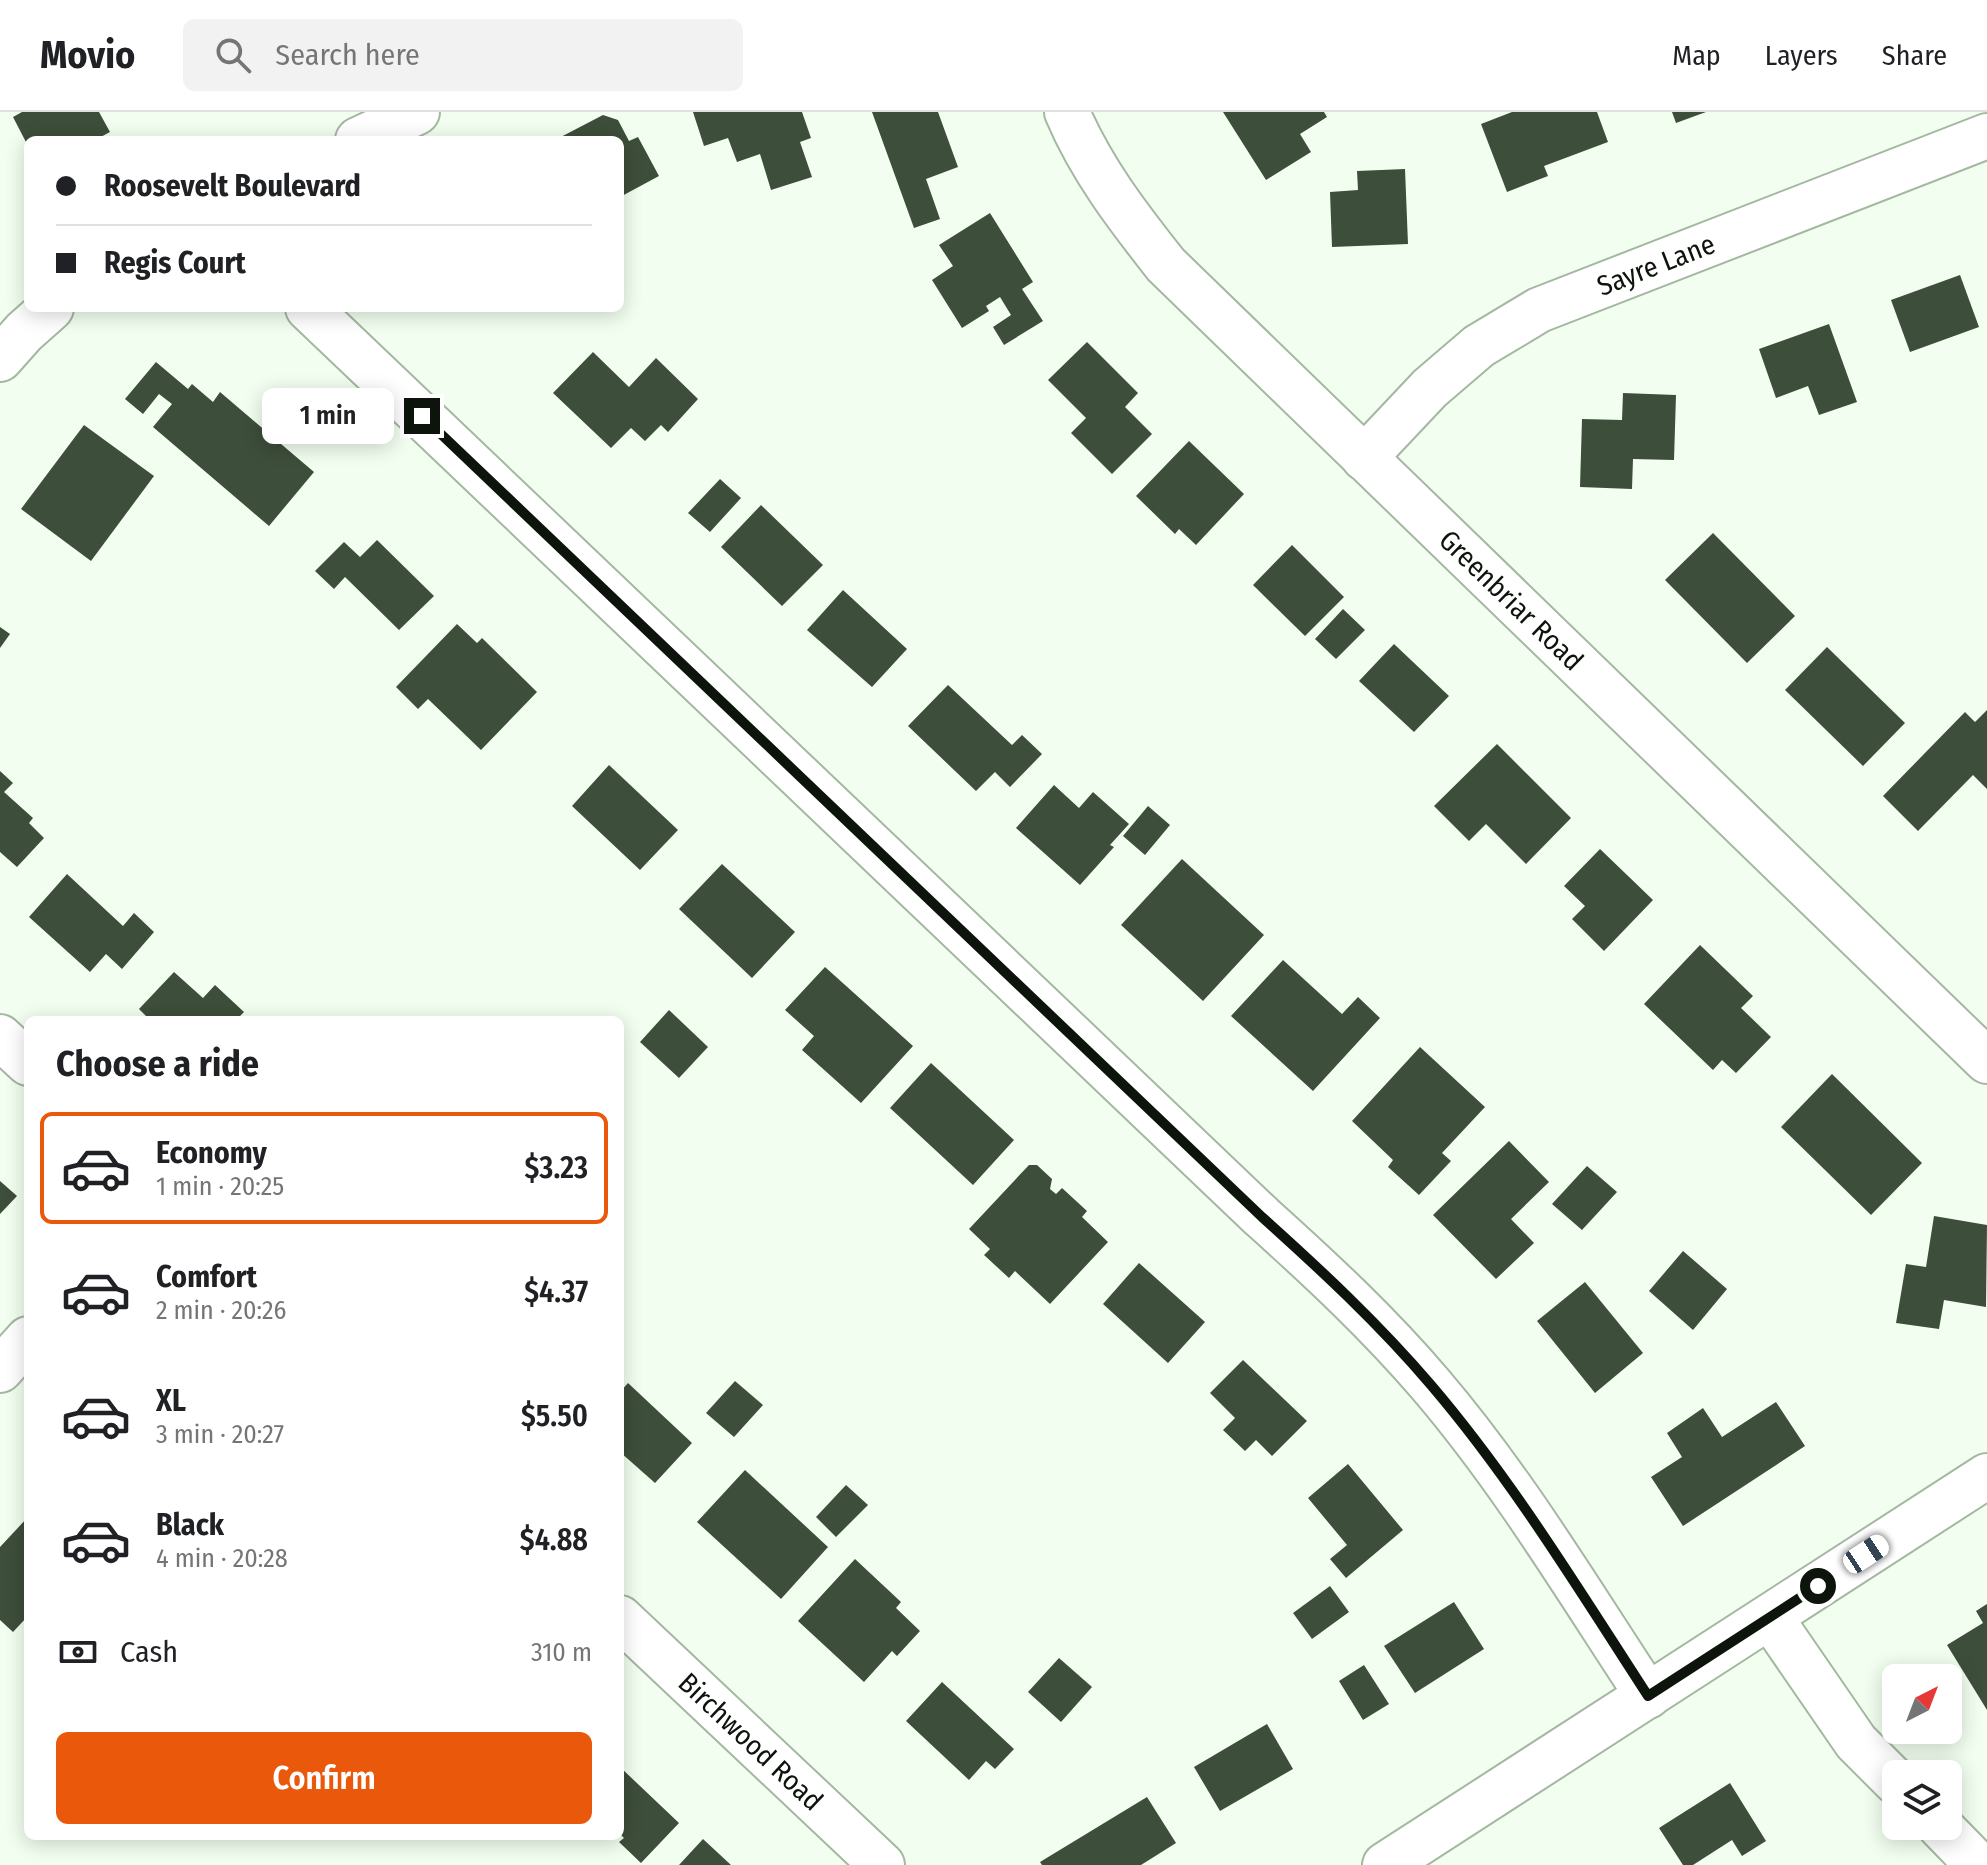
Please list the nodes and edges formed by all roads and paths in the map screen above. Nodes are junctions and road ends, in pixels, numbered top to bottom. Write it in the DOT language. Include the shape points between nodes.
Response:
graph roads {
  1 [pos="417,112"];
  2 [pos="1067,112"];
  3 [pos="366,136"];
  4 [pos="1987,136"];
  5 [pos="46,312"];
  6 [pos="312,312"];
  7 [pos="0,359"];
  8 [pos="1364,458"];
  9 [pos="0,1037"];
  10 [pos="24,1059"];
  11 [pos="1987,1061"];
  12 [pos="24,1343"];
  13 [pos="0,1370"];
  14 [pos="1987,1476"];
  15 [pos="1770,1617"];
  16 [pos="624,1622"];
  17 [pos="1648,1696"];
  18 [pos="1882,1768"];
  19 [pos="1954,1840"];
  20 [pos="882,1865"];
  21 [pos="1385,1865"];
  22 [pos="1978,1865"];
  1 -- 3 [label="street"];
  2 -- 8 [label="street, Greenbriar Road" via="1120,207 1166,265"];
  4 -- 8 [label="street, Sayre Lane" via="1539,310 1479,346 1430,388"];
  5 -- 7 [label="street"];
  6 -- 17 [label="street" via="1347,1295 1431,1385 1507,1482"];
  8 -- 11 [label="street, Greenbriar Road"];
  9 -- 10 [label="street"];
  12 -- 13 [label="street"];
  14 -- 15 [label="street"];
  15 -- 17 [label="street"];
  15 -- 18 [label="street" via="1856,1742"];
  16 -- 20 [label="street, Birchwood Road"];
  17 -- 21 [label="street"];
  19 -- 22 [label="street"];
}
